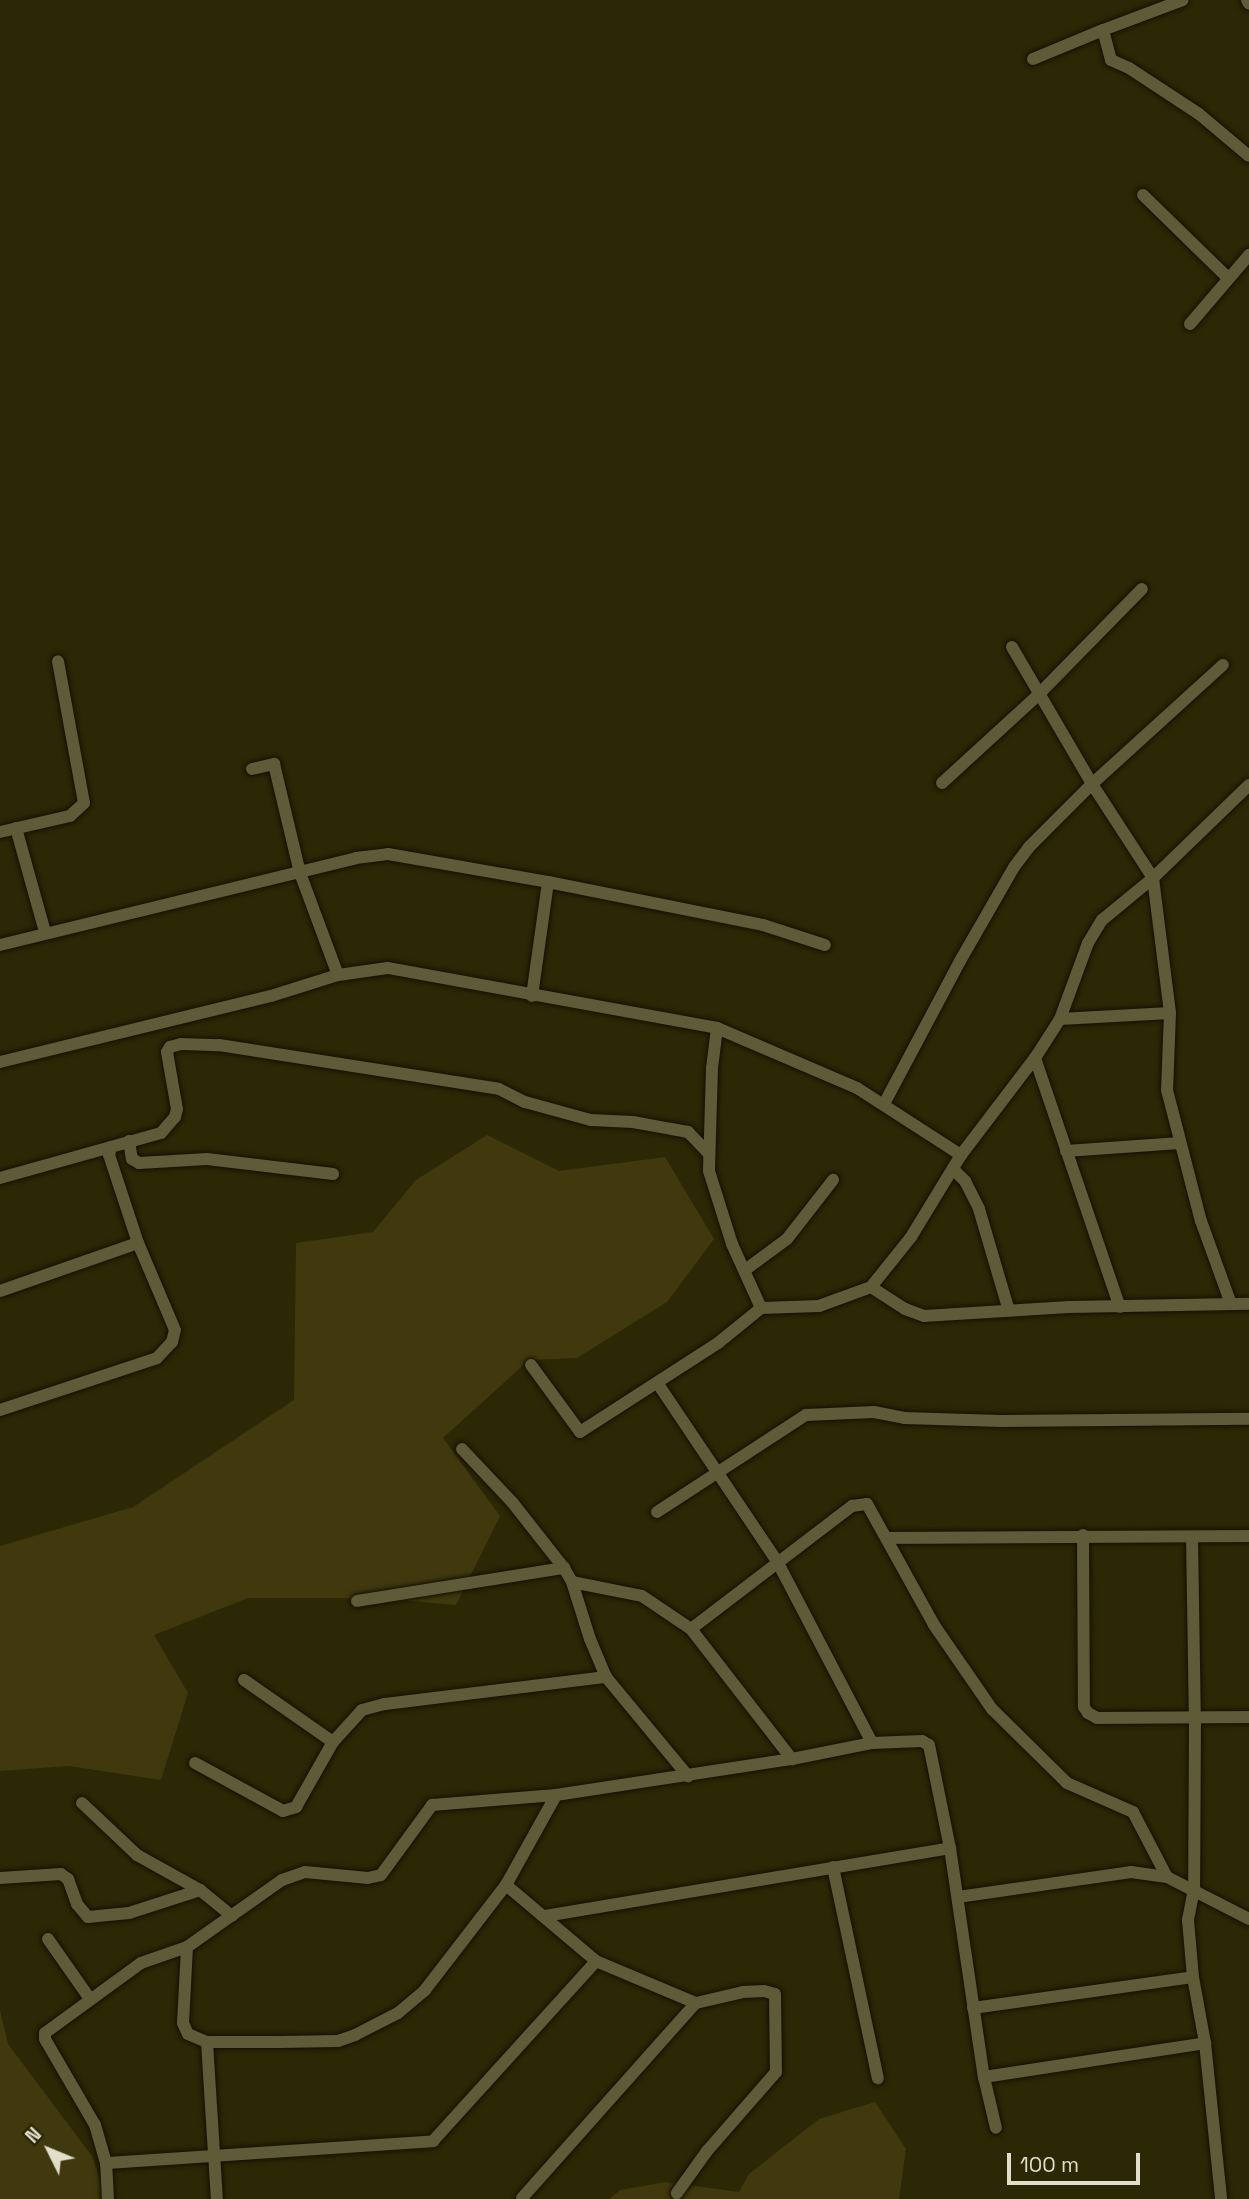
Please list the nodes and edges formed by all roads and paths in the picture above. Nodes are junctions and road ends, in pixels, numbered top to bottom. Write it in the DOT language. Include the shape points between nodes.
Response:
graph roads {
  1 [pos="1183,0"];
  2 [pos="1103,30"];
  3 [pos="1033,59"];
  4 [pos="1249,156"];
  5 [pos="1143,195"];
  6 [pos="1249,255"];
  7 [pos="1228,278"];
  8 [pos="1190,324"];
  9 [pos="1142,589"];
  10 [pos="1012,647"];
  11 [pos="58,661"];
  12 [pos="1223,665"];
  13 [pos="1039,694"];
  14 [pos="252,769"];
  15 [pos="942,783"];
  16 [pos="1092,784"];
  17 [pos="1245,790"];
  18 [pos="1249,807"];
  19 [pos="16,828"];
  20 [pos="0,832"];
  21 [pos="300,873"];
  22 [pos="1153,878"];
  23 [pos="548,882"];
  24 [pos="45,932"];
  25 [pos="0,945"];
  26 [pos="825,946"];
  27 [pos="338,975"];
  28 [pos="532,996"];
  29 [pos="1170,1013"];
  30 [pos="1060,1018"];
  31 [pos="717,1028"];
  32 [pos="1035,1058"];
  33 [pos="0,1062"];
  34 [pos="884,1104"];
  35 [pos="129,1141"];
  36 [pos="1180,1143"];
  37 [pos="111,1147"];
  38 [pos="1066,1151"];
  39 [pos="709,1154"];
  40 [pos="961,1155"];
  41 [pos="954,1170"];
  42 [pos="333,1174"];
  43 [pos="0,1178"];
  44 [pos="833,1180"];
  45 [pos="138,1243"];
  46 [pos="745,1270"];
  47 [pos="871,1287"];
  48 [pos="0,1291"];
  49 [pos="1231,1304"];
  50 [pos="1249,1304"];
  51 [pos="1120,1307"];
  52 [pos="761,1308"];
  53 [pos="1009,1311"];
  54 [pos="531,1365"];
  55 [pos="658,1384"];
  56 [pos="0,1410"];
  57 [pos="1249,1419"];
  58 [pos="463,1449"];
  59 [pos="718,1472"];
  60 [pos="657,1512"];
  61 [pos="1083,1535"];
  62 [pos="1249,1536"];
  63 [pos="1192,1537"];
  64 [pos="888,1538"];
  65 [pos="777,1561"];
  66 [pos="564,1567"];
  67 [pos="572,1582"];
  68 [pos="357,1601"];
  69 [pos="691,1629"];
  70 [pos="606,1677"];
  71 [pos="244,1680"];
  72 [pos="1249,1717"];
  73 [pos="1195,1718"];
  74 [pos="333,1742"];
  75 [pos="872,1743"];
  76 [pos="792,1759"];
  77 [pos="195,1763"];
  78 [pos="688,1776"];
  79 [pos="556,1795"];
  80 [pos="82,1803"];
  81 [pos="950,1848"];
  82 [pos="833,1867"];
  83 [pos="1167,1877"];
  84 [pos="0,1878"];
  85 [pos="506,1885"];
  86 [pos="1194,1889"];
  87 [pos="201,1890"];
  88 [pos="958,1897"];
  89 [pos="232,1916"];
  90 [pos="544,1916"];
  91 [pos="1249,1919"];
  92 [pos="48,1939"];
  93 [pos="187,1947"];
  94 [pos="596,1961"];
  95 [pos="1193,1977"];
  96 [pos="90,1999"];
  97 [pos="696,2003"];
  98 [pos="973,2008"];
  99 [pos="207,2042"];
  100 [pos="1205,2043"];
  101 [pos="984,2077"];
  102 [pos="878,2078"];
  103 [pos="996,2128"];
  104 [pos="216,2156"];
  105 [pos="106,2163"];
  106 [pos="677,2193"];
  107 [pos="522,2198"];
  108 [pos="108,2199"];
  109 [pos="218,2199"];
  110 [pos="1221,2199"];
  1 -- 2 [label="street"];
  2 -- 3 [label="street"];
  2 -- 4 [label="street" via="1111,60 1199,114"];
  5 -- 7 [label="street"];
  6 -- 7 [label="street"];
  7 -- 8 [label="street"];
  9 -- 13 [label="street"];
  10 -- 13 [label="street"];
  11 -- 19 [label="street" via="83,803 70,816"];
  12 -- 16 [label="street"];
  13 -- 15 [label="street"];
  13 -- 16 [label="street"];
  14 -- 21 [label="street" via="274,764"];
  16 -- 22 [label="street"];
  16 -- 34 [label="street" via="1014,867"];
  17 -- 18 [label="street"];
  17 -- 22 [label="street"];
  19 -- 20 [label="street"];
  19 -- 24 [label="street"];
  21 -- 23 [label="street" via="388,855"];
  21 -- 24 [label="street"];
  21 -- 27 [label="street"];
  22 -- 29 [label="street"];
  22 -- 30 [label="street" via="1102,920 1088,943"];
  23 -- 26 [label="street" via="763,925"];
  23 -- 28 [label="street"];
  24 -- 25 [label="street"];
  27 -- 28 [label="street" via="388,968"];
  27 -- 33 [label="street" via="271,996"];
  28 -- 31 [label="street"];
  29 -- 30 [label="street"];
  29 -- 36 [label="street" via="1167,1090"];
  30 -- 32 [label="street"];
  31 -- 34 [label="street"];
  31 -- 39 [label="street"];
  32 -- 38 [label="street"];
  32 -- 40 [label="street"];
  34 -- 40 [label="street"];
  35 -- 37 [label="street"];
  35 -- 39 [label="street" via="161,1132 175,1117 167,1052 170,1047 197,1044 499,1088 525,1102 591,1120 688,1132"];
  35 -- 42 [label="street" via="132,1159 139,1163 207,1159"];
  36 -- 38 [label="street"];
  36 -- 49 [label="street" via="1201,1221"];
  37 -- 43 [label="street"];
  37 -- 45 [label="street" via="109,1155"];
  38 -- 51 [label="street"];
  39 -- 46 [label="street" via="719,1205"];
  40 -- 41 [label="street"];
  41 -- 47 [label="street" via="911,1237"];
  41 -- 53 [label="street" via="979,1209"];
  44 -- 46 [label="street" via="787,1239"];
  45 -- 48 [label="street"];
  45 -- 56 [label="street" via="175,1330 165,1352"];
  46 -- 52 [label="street"];
  47 -- 52 [label="street" via="819,1306"];
  47 -- 53 [label="street" via="905,1310 924,1316"];
  49 -- 50 [label="street"];
  49 -- 51 [label="street"];
  51 -- 53 [label="street"];
  52 -- 55 [label="street"];
  54 -- 55 [label="street" via="580,1432"];
  55 -- 59 [label="street"];
  57 -- 59 [label="street" via="1001,1421 904,1418 874,1412 806,1415"];
  58 -- 66 [label="street"];
  59 -- 60 [label="street"];
  59 -- 65 [label="street"];
  61 -- 63 [label="street"];
  61 -- 64 [label="street"];
  61 -- 73 [label="street" via="1084,1707 1097,1718"];
  62 -- 63 [label="street"];
  63 -- 73 [label="street"];
  64 -- 65 [label="street" via="871,1508 860,1502"];
  64 -- 83 [label="street" via="934,1625 992,1709 1068,1783 1133,1812"];
  65 -- 69 [label="street"];
  65 -- 75 [label="street"];
  66 -- 67 [label="street"];
  66 -- 68 [label="street"];
  67 -- 69 [label="street" via="642,1596"];
  67 -- 70 [label="street"];
  69 -- 76 [label="street"];
  70 -- 74 [label="street" via="385,1704 362,1710"];
  70 -- 78 [label="street"];
  71 -- 74 [label="street"];
  72 -- 73 [label="street"];
  73 -- 86 [label="street"];
  74 -- 77 [label="street" via="296,1807 283,1811"];
  75 -- 76 [label="street"];
  75 -- 81 [label="street" via="922,1741 929,1745"];
  76 -- 78 [label="street"];
  78 -- 79 [label="street"];
  79 -- 85 [label="street"];
  79 -- 89 [label="street" via="432,1805 381,1875 368,1878 305,1872 282,1880"];
  80 -- 87 [label="street" via="137,1855"];
  81 -- 82 [label="street"];
  81 -- 88 [label="street"];
  82 -- 90 [label="street"];
  82 -- 102 [label="street"];
  83 -- 86 [label="street"];
  83 -- 88 [label="street" via="1131,1872"];
  84 -- 87 [label="street" via="61,1874 88,1917 129,1913"];
  85 -- 90 [label="street"];
  85 -- 99 [label="street" via="425,1990 387,2021 338,2041"];
  86 -- 91 [label="street"];
  86 -- 95 [label="street" via="1188,1920"];
  87 -- 89 [label="street"];
  88 -- 98 [label="street"];
  89 -- 93 [label="street"];
  90 -- 94 [label="street"];
  92 -- 96 [label="street"];
  93 -- 96 [label="street" via="141,1963"];
  93 -- 99 [label="street" via="184,2031"];
  94 -- 97 [label="street"];
  94 -- 104 [label="street" via="433,2141"];
  95 -- 98 [label="street"];
  95 -- 100 [label="street"];
  96 -- 105 [label="street" via="49,2028 45,2039 95,2125"];
  97 -- 106 [label="street" via="744,1992 775,1994 776,2072"];
  97 -- 107 [label="street"];
  98 -- 101 [label="street"];
  99 -- 104 [label="street"];
  100 -- 101 [label="street"];
  100 -- 110 [label="street"];
  101 -- 103 [label="street"];
  104 -- 105 [label="street"];
  104 -- 109 [label="street"];
  105 -- 108 [label="street"];
}
